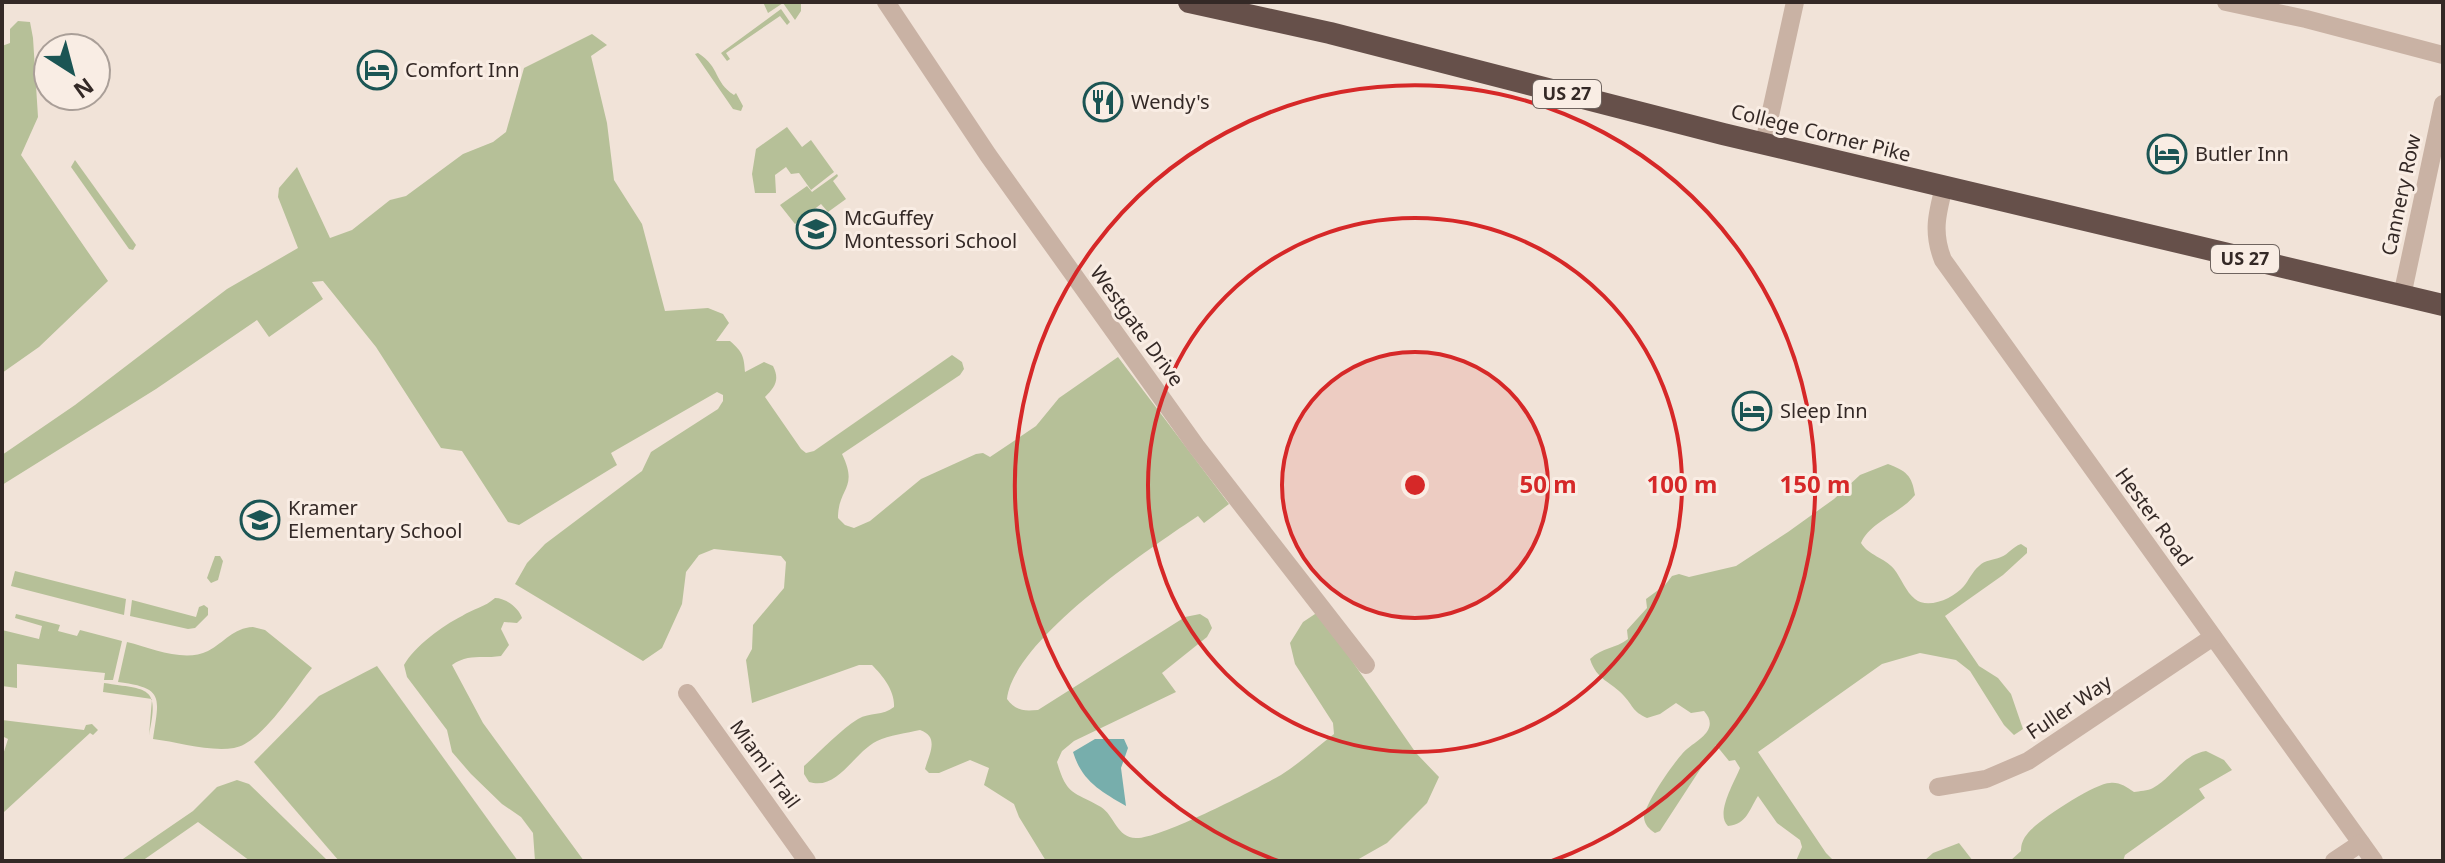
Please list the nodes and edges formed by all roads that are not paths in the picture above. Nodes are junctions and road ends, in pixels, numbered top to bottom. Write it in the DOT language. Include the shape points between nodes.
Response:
graph roads {
  1 [pos="886,2"];
  2 [pos="1189,2"];
  3 [pos="1795,2"];
  4 [pos="2226,2"];
  5 [pos="2443,55"];
  6 [pos="2443,104"];
  7 [pos="1764,143"];
  8 [pos="1944,187"];
  9 [pos="2402,296"];
  10 [pos="2443,305"];
  11 [pos="2213,637"];
  12 [pos="1366,665"];
  13 [pos="687,693"];
  14 [pos="1938,787"];
  15 [pos="2361,843"];
  16 [pos="807,861"];
  17 [pos="2334,861"];
  18 [pos="2374,861"];
  1 -- 12 [label="street, Westgate Drive" via="1196,446"];
  2 -- 7 [label="highway, College Corner Pike / US 27"];
  3 -- 7 [label="street"];
  4 -- 5 [label="street"];
  6 -- 9 [label="street, Cannery Row"];
  7 -- 8 [label="highway, College Corner Pike / US 27"];
  8 -- 9 [label="highway, College Corner Pike / US 27"];
  8 -- 11 [label="street, Hester Road" via="1935,225 1943,260"];
  9 -- 10 [label="highway, College Corner Pike / US 27"];
  11 -- 14 [label="street, Fuller Way" via="2028,761 1986,779"];
  11 -- 15 [label="street, Hester Road"];
  13 -- 16 [label="street, Miami Trail"];
  15 -- 17 [label="street"];
  15 -- 18 [label="street, Hester Road"];
}
